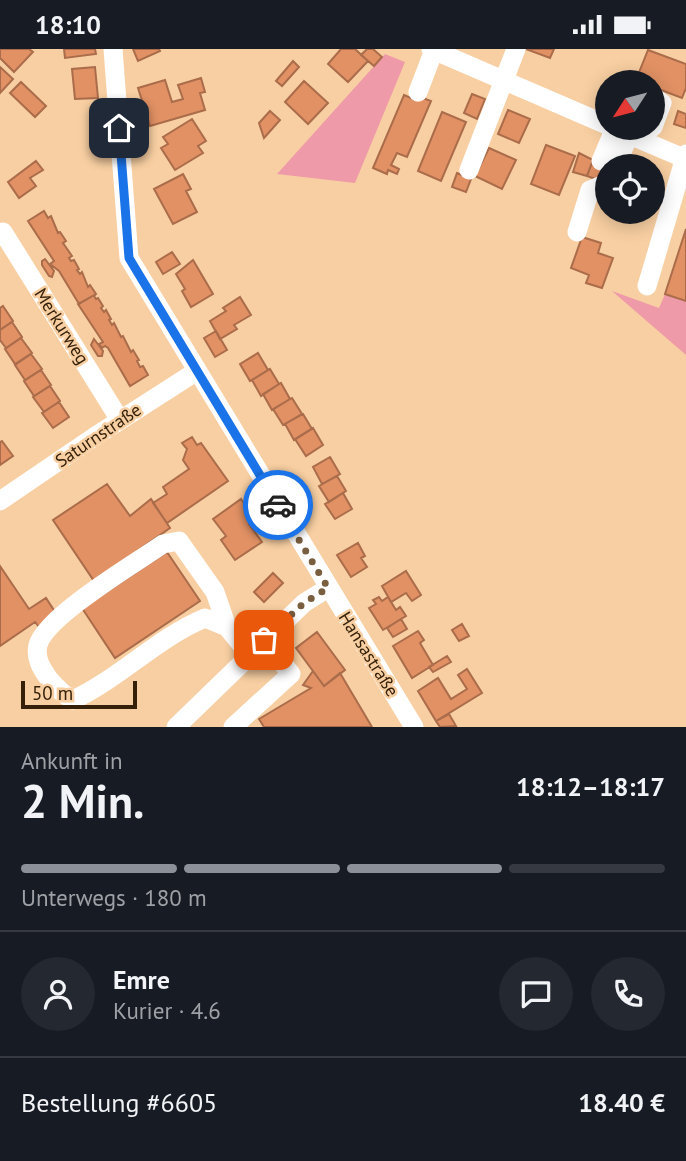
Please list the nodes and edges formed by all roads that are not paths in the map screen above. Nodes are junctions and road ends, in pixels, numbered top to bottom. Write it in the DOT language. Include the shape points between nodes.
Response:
graph roads {
  1 [pos="113,49"];
  2 [pos="433,49"];
  3 [pos="516,49"];
  4 [pos="503,81"];
  5 [pos="418,92"];
  6 [pos="595,120"];
  7 [pos="651,140"];
  8 [pos="686,157"];
  9 [pos="469,170"];
  10 [pos="595,188"];
  11 [pos="3,232"];
  12 [pos="578,232"];
  13 [pos="647,286"];
  14 [pos="197,371"];
  15 [pos="120,420"];
  16 [pos="0,501"];
  17 [pos="328,588"];
  18 [pos="227,627"];
  19 [pos="257,647"];
  20 [pos="188,722"];
  21 [pos="233,727"];
  22 [pos="414,727"];
  1 -- 14 [label="street, Hansastraße" via="129,258"];
  2 -- 4 [label="street"];
  2 -- 5 [label="street"];
  3 -- 4 [label="street"];
  4 -- 6 [label="street"];
  4 -- 9 [label="street"];
  7 -- 8 [label="street"];
  8 -- 13 [label="street"];
  10 -- 12 [label="street" via="590,190"];
  11 -- 15 [label="street, Merkurweg"];
  14 -- 15 [label="street, Saturnstraße"];
  14 -- 17 [label="street, Hansastraße"];
  15 -- 16 [label="street, Saturnstraße"];
  17 -- 19 [label="street" via="304,603"];
  17 -- 22 [label="street, Hansastraße"];
  18 -- 18 [label="street" via="215,592 179,541 172,540 67,610 38,642 37,656 55,687 73,700 187,625 205,618"];
  18 -- 19 [label="street"];
  19 -- 20 [label="street"];
  19 -- 21 [label="street" via="291,674"];
}
